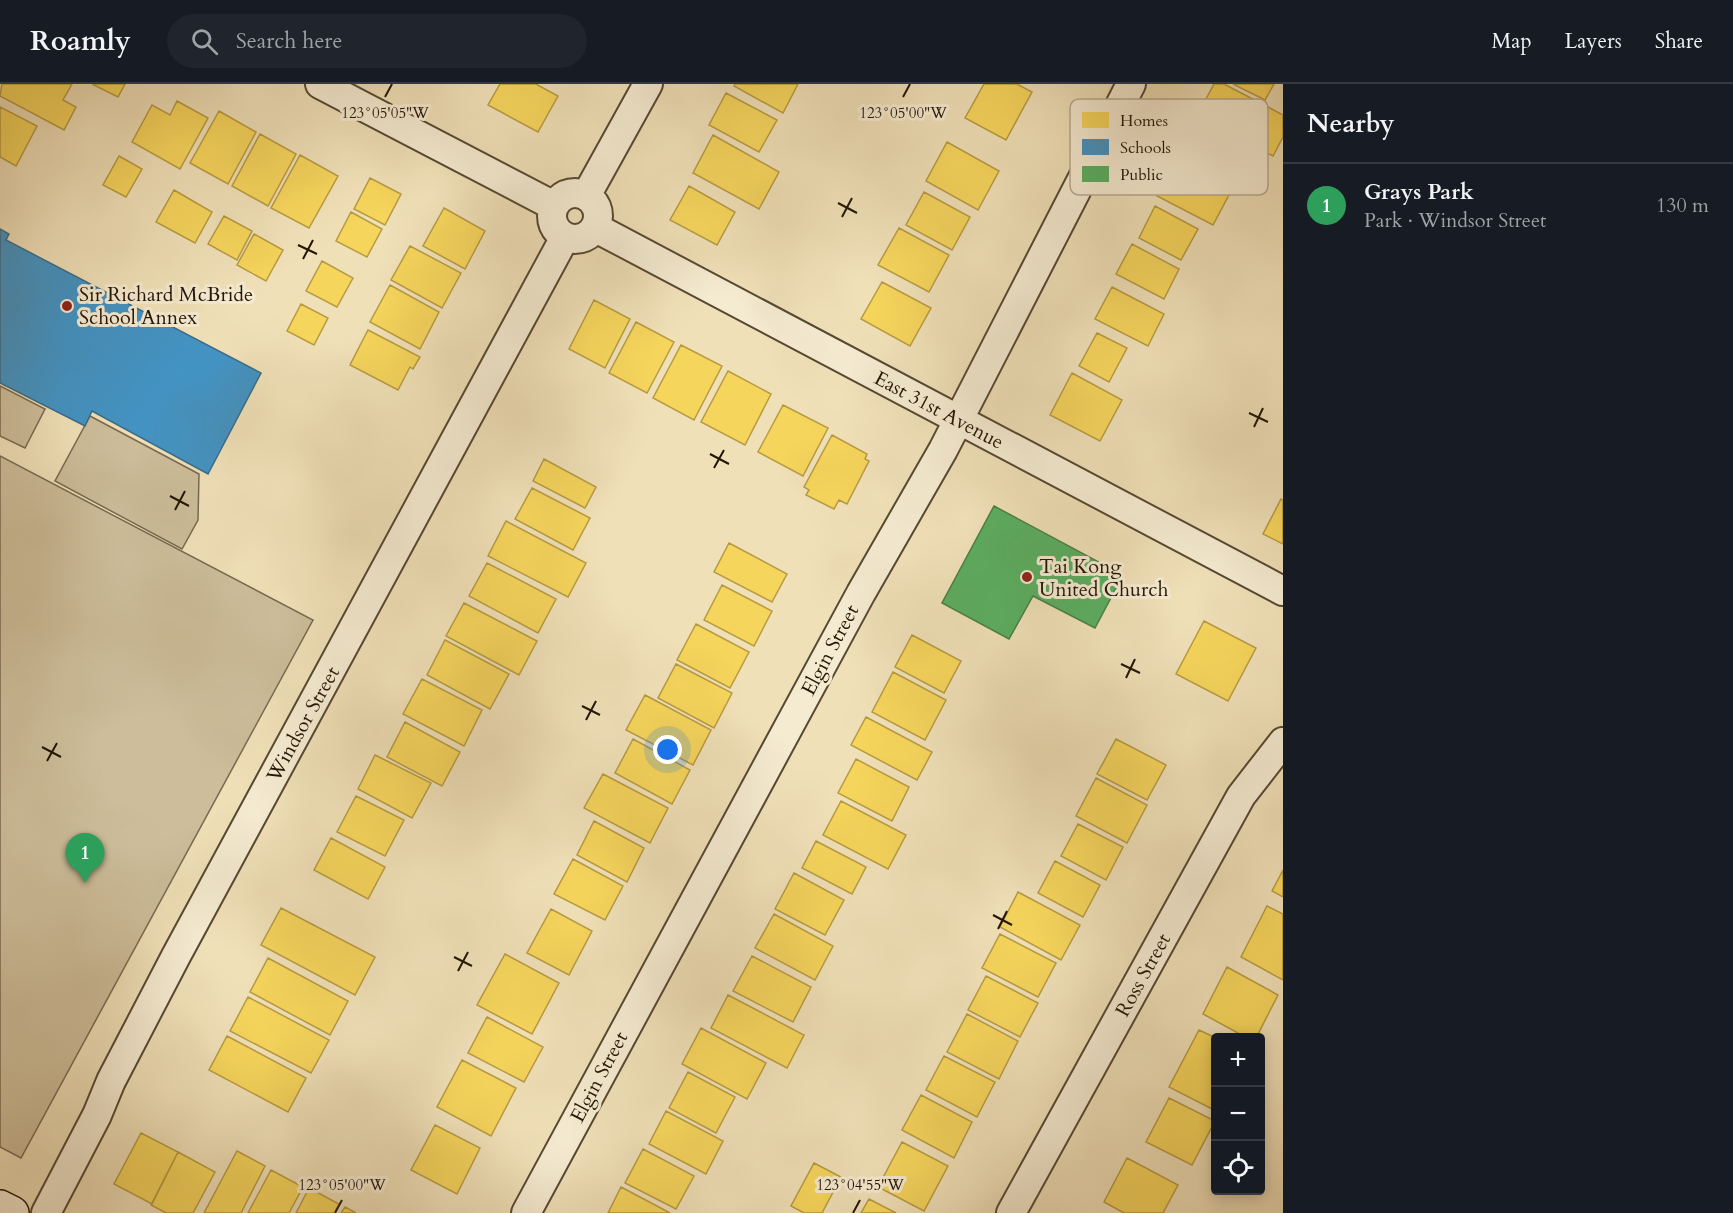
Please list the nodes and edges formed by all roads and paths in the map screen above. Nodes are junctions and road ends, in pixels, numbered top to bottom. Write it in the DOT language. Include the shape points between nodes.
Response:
graph roads {
  1 [pos="320,84"];
  2 [pos="648,84"];
  3 [pos="1131,84"];
  4 [pos="1123,99"];
  5 [pos="1074,195"];
  6 [pos="586,196"];
  7 [pos="554,206"];
  8 [pos="596,228"];
  9 [pos="565,237"];
  10 [pos="959,421"];
  11 [pos="1283,591"];
  12 [pos="1283,742"];
  13 [pos="0,1207"];
  14 [pos="12,1213"];
  15 [pos="46,1213"];
  16 [pos="526,1213"];
  17 [pos="1011,1213"];
  1 -- 7 [label="street"];
  2 -- 6 [label="street"];
  3 -- 4 [label="street, Elgin Street"];
  5 -- 10 [label="street, Elgin Street"];
  6 -- 7 [label="street" via="568,194"];
  6 -- 8 [label="street" via="594,201 597,210"];
  7 -- 9 [label="street" via="553,224"];
  8 -- 9 [label="street" via="582,238"];
  8 -- 10 [label="street, East 31st Avenue"];
  9 -- 15 [label="street, Windsor Street" via="176,956"];
  10 -- 11 [label="street, East 31st Avenue"];
  10 -- 16 [label="street, Elgin Street" via="861,593"];
  12 -- 17 [label="street, Ross Street" via="1241,796"];
  13 -- 14 [label="street"];
}
